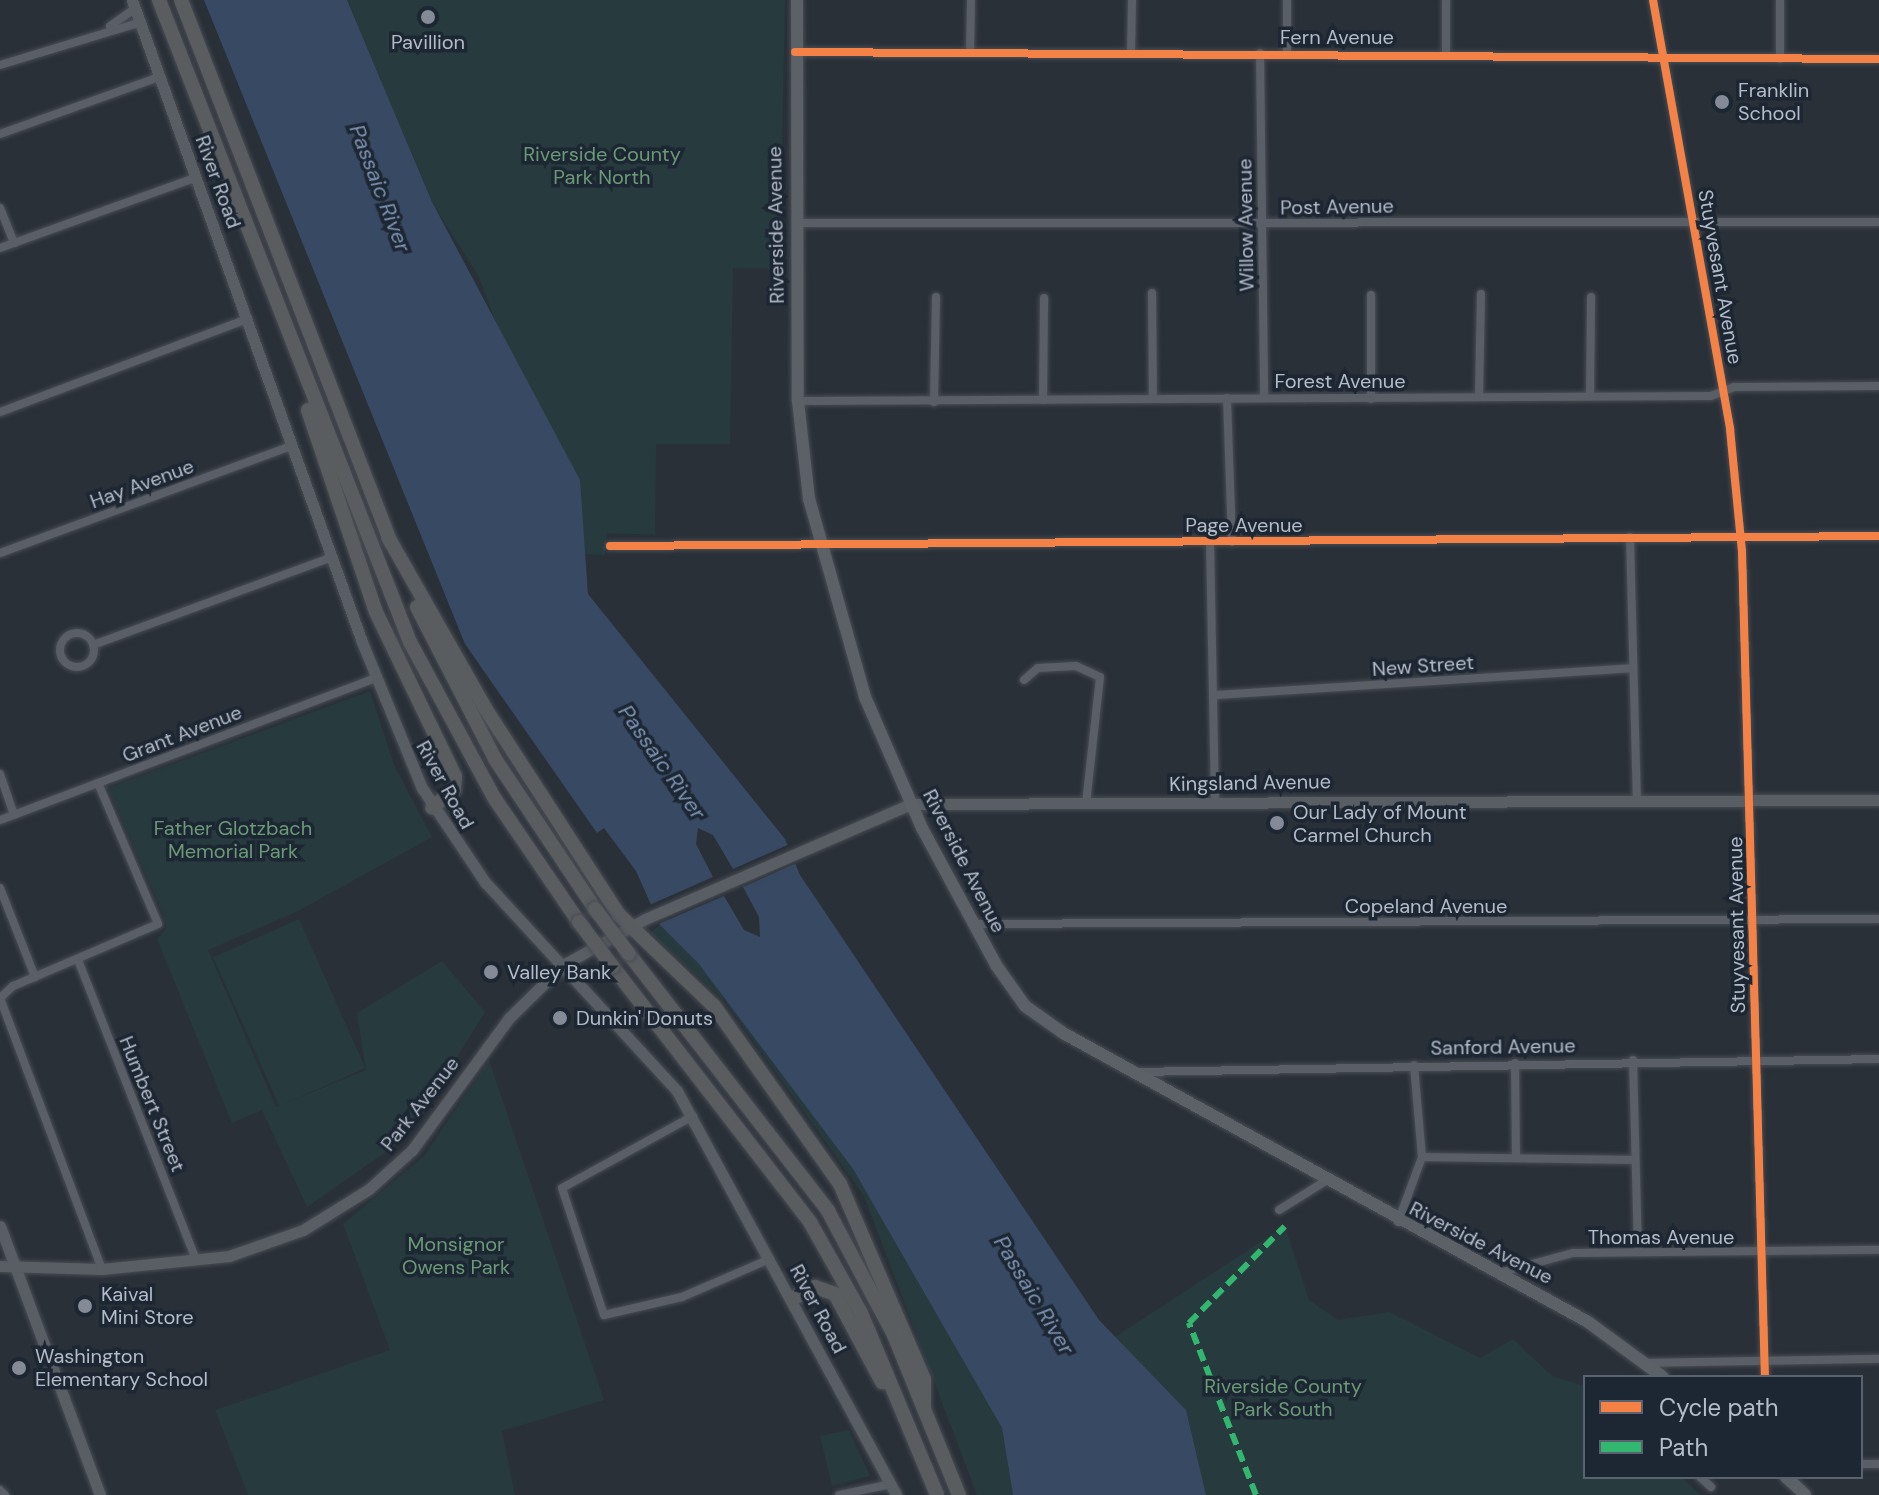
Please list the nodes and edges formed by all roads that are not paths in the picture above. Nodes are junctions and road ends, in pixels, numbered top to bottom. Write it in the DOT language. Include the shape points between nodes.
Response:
graph roads {
  1 [pos="159,0"];
  2 [pos="181,0"];
  3 [pos="797,0"];
  4 [pos="971,0"];
  5 [pos="1132,0"];
  6 [pos="1287,0"];
  7 [pos="1446,0"];
  8 [pos="1653,0"];
  9 [pos="1780,0"];
  10 [pos="133,4"];
  11 [pos="138,23"];
  12 [pos="110,26"];
  13 [pos="795,52"];
  14 [pos="970,52"];
  15 [pos="1287,52"];
  16 [pos="1260,53"];
  17 [pos="1131,54"];
  18 [pos="1446,54"];
  19 [pos="1662,57"];
  20 [pos="1780,59"];
  21 [pos="1879,59"];
  22 [pos="0,65"];
  23 [pos="159,77"];
  24 [pos="0,134"];
  25 [pos="198,176"];
  26 [pos="0,208"];
  27 [pos="1694,221"];
  28 [pos="1879,222"];
  29 [pos="796,223"];
  30 [pos="1262,223"];
  31 [pos="14,243"];
  32 [pos="0,248"];
  33 [pos="1152,293"];
  34 [pos="1481,294"];
  35 [pos="1371,295"];
  36 [pos="936,297"];
  37 [pos="1591,297"];
  38 [pos="1044,298"];
  39 [pos="281,318"];
  40 [pos="248,319"];
  41 [pos="1879,386"];
  42 [pos="1724,390"];
  43 [pos="1590,396"];
  44 [pos="1264,397"];
  45 [pos="1479,397"];
  46 [pos="1153,398"];
  47 [pos="1227,398"];
  48 [pos="1371,399"];
  49 [pos="1043,400"];
  50 [pos="798,401"];
  51 [pos="934,402"];
  52 [pos="0,412"];
  53 [pos="294,445"];
  54 [pos="1879,536"];
  55 [pos="388,537"];
  56 [pos="1630,537"];
  57 [pos="1741,537"];
  58 [pos="1210,541"];
  59 [pos="1232,542"];
  60 [pos="820,543"];
  61 [pos="610,546"];
  62 [pos="0,553"];
  63 [pos="332,557"];
  64 [pos="93,645"];
  65 [pos="1631,668"];
  66 [pos="376,678"];
  67 [pos="1024,680"];
  68 [pos="1216,695"];
  69 [pos="0,774"];
  70 [pos="98,783"];
  71 [pos="1215,800"];
  72 [pos="1637,800"];
  73 [pos="1879,800"];
  74 [pos="1751,801"];
  75 [pos="911,804"];
  76 [pos="1086,804"];
  77 [pos="432,808"];
  78 [pos="14,815"];
  79 [pos="0,820"];
  80 [pos="0,888"];
  81 [pos="645,919"];
  82 [pos="1879,919"];
  83 [pos="1750,920"];
  84 [pos="974,924"];
  85 [pos="629,928"];
  86 [pos="78,960"];
  87 [pos="563,965"];
  88 [pos="35,977"];
  89 [pos="2,992"];
  90 [pos="1879,1059"];
  91 [pos="1633,1060"];
  92 [pos="1761,1060"];
  93 [pos="1515,1063"];
  94 [pos="1414,1065"];
  95 [pos="1128,1072"];
  96 [pos="693,1116"];
  97 [pos="1422,1157"];
  98 [pos="1516,1158"];
  99 [pos="1635,1160"];
  100 [pos="1324,1182"];
  101 [pos="1279,1210"];
  102 [pos="1398,1223"];
  103 [pos="0,1226"];
  104 [pos="1879,1250"];
  105 [pos="1638,1252"];
  106 [pos="1764,1252"];
  107 [pos="196,1259"];
  108 [pos="770,1259"];
  109 [pos="0,1266"];
  110 [pos="16,1268"];
  111 [pos="102,1269"];
  112 [pos="1495,1275"];
  113 [pos="792,1299"];
  114 [pos="1879,1359"];
  115 [pos="1765,1361"];
  116 [pos="1644,1363"];
  117 [pos="1660,1375"];
  118 [pos="1765,1375"];
  119 [pos="924,1406"];
  120 [pos="1702,1479"];
  121 [pos="1791,1479"];
  122 [pos="1711,1487"];
  123 [pos="0,1490"];
  124 [pos="894,1490"];
  125 [pos="5,1495"];
  126 [pos="100,1495"];
  127 [pos="839,1495"];
  128 [pos="936,1495"];
  129 [pos="959,1495"];
  130 [pos="1805,1495"];
  1 -- 39 [label="highway"];
  2 -- 55 [label="highway"];
  3 -- 13 [label="main road, Riverside Avenue"];
  4 -- 14 [label="street"];
  5 -- 17 [label="street"];
  6 -- 15 [label="street"];
  7 -- 18 [label="street"];
  8 -- 19 [label="street, Stuyvesant Avenue"];
  9 -- 20 [label="street"];
  10 -- 11 [label="main road, River Road"];
  10 -- 12 [label="street"];
  11 -- 12 [label="street"];
  11 -- 23 [label="main road, River Road"];
  12 -- 22 [label="street"];
  13 -- 14 [label="street, Fern Avenue"];
  13 -- 29 [label="main road, Riverside Avenue"];
  14 -- 17 [label="street, Fern Avenue"];
  15 -- 16 [label="street, Fern Avenue"];
  15 -- 18 [label="street, Fern Avenue"];
  16 -- 17 [label="street, Fern Avenue"];
  16 -- 30 [label="street, Willow Avenue"];
  18 -- 19 [label="street, Fern Avenue"];
  19 -- 20 [label="street, Fern Avenue"];
  19 -- 27 [label="street, Stuyvesant Avenue"];
  20 -- 21 [label="street, Fern Avenue"];
  23 -- 24 [label="street"];
  23 -- 25 [label="main road, River Road"];
  25 -- 31 [label="street"];
  25 -- 40 [label="main road, River Road"];
  26 -- 31 [label="street"];
  27 -- 28 [label="street, Post Avenue"];
  27 -- 30 [label="street, Post Avenue"];
  27 -- 42 [label="street, Stuyvesant Avenue"];
  29 -- 30 [label="street, Post Avenue"];
  29 -- 50 [label="main road, Riverside Avenue"];
  30 -- 44 [label="street, Willow Avenue"];
  31 -- 32 [label="street"];
  33 -- 46 [label="street"];
  34 -- 45 [label="street"];
  35 -- 48 [label="street"];
  36 -- 51 [label="street"];
  37 -- 43 [label="street"];
  38 -- 49 [label="street"];
  39 -- 77 [label="highway" via="376,612 455,776 454,790"];
  39 -- 128 [label="highway, bridge" via="426,674 495,799 579,922 757,1147 822,1242 875,1344"];
  40 -- 52 [label="street"];
  40 -- 53 [label="main road, River Road"];
  41 -- 42 [label="street, Forest Avenue"];
  42 -- 43 [label="street, Forest Avenue" via="1711,396"];
  42 -- 57 [label="street, Stuyvesant Avenue"];
  43 -- 45 [label="street, Forest Avenue"];
  44 -- 47 [label="street, Forest Avenue"];
  44 -- 48 [label="street, Forest Avenue"];
  45 -- 48 [label="street, Forest Avenue"];
  46 -- 47 [label="street, Forest Avenue"];
  46 -- 49 [label="street, Forest Avenue"];
  47 -- 59 [label="street"];
  49 -- 51 [label="street, Forest Avenue"];
  50 -- 51 [label="street, Forest Avenue"];
  50 -- 60 [label="main road, Riverside Avenue" via="803,471"];
  53 -- 62 [label="street, Hay Avenue"];
  53 -- 63 [label="main road, River Road"];
  54 -- 57 [label="street, Page Avenue"];
  55 -- 85 [label="highway" via="485,708"];
  55 -- 119 [label="highway, bridge" via="478,728 595,909 828,1211 880,1304"];
  56 -- 57 [label="street, Page Avenue"];
  56 -- 59 [label="street, Page Avenue"];
  56 -- 65 [label="street"];
  57 -- 74 [label="street, Stuyvesant Avenue"];
  58 -- 59 [label="street, Page Avenue"];
  58 -- 60 [label="street, Page Avenue"];
  58 -- 68 [label="street"];
  60 -- 61 [label="street, Page Avenue"];
  60 -- 75 [label="main road, Riverside Avenue" via="865,697"];
  63 -- 64 [label="street"];
  63 -- 66 [label="main road, River Road"];
  64 -- 64 [label="street" via="82,634 68,635 61,658 73,667 86,665"];
  65 -- 68 [label="street, New Street"];
  65 -- 72 [label="street"];
  66 -- 70 [label="street, Grant Avenue"];
  66 -- 77 [label="main road, River Road"];
  67 -- 76 [label="street" via="1038,668 1064,666 1087,667 1100,677"];
  68 -- 71 [label="street"];
  69 -- 78 [label="street"];
  70 -- 78 [label="street, Grant Avenue"];
  70 -- 86 [label="street" via="158,918 148,933"];
  71 -- 72 [label="main road, Kingsland Avenue"];
  71 -- 76 [label="main road, Kingsland Avenue"];
  72 -- 74 [label="main road, Kingsland Avenue"];
  73 -- 74 [label="main road, Kingsland Avenue"];
  74 -- 83 [label="street, Stuyvesant Avenue"];
  75 -- 76 [label="main road, Kingsland Avenue"];
  75 -- 81 [label="main road, Kingsland Avenue"];
  75 -- 84 [label="main road, Riverside Avenue"];
  77 -- 87 [label="main road, River Road" via="485,882"];
  78 -- 79 [label="street, Grant Avenue"];
  80 -- 88 [label="street"];
  81 -- 85 [label="main road, Park Avenue"];
  82 -- 83 [label="street, Copeland Avenue"];
  83 -- 84 [label="street, Copeland Avenue"];
  83 -- 92 [label="street, Stuyvesant Avenue"];
  84 -- 95 [label="main road, Riverside Avenue" via="1025,1006"];
  85 -- 87 [label="main road, Park Avenue"];
  85 -- 119 [label="highway" via="714,1006 840,1184 924,1379"];
  86 -- 88 [label="street"];
  86 -- 107 [label="street, Humbert Street"];
  87 -- 96 [label="main road, River Road" via="659,1067"];
  87 -- 107 [label="main road, Park Avenue" via="509,1018 412,1150 369,1189 281,1241"];
  88 -- 89 [label="street"];
  89 -- 111 [label="street"];
  90 -- 92 [label="street, Sanford Avenue"];
  91 -- 92 [label="street, Sanford Avenue"];
  91 -- 93 [label="street, Sanford Avenue"];
  91 -- 99 [label="street"];
  92 -- 106 [label="street, Stuyvesant Avenue"];
  93 -- 94 [label="street, Sanford Avenue"];
  93 -- 98 [label="street"];
  94 -- 95 [label="street, Sanford Avenue"];
  94 -- 97 [label="street"];
  95 -- 100 [label="main road, Riverside Avenue"];
  96 -- 108 [label="main road, River Road"];
  96 -- 108 [label="street" via="562,1188 604,1315 682,1297"];
  97 -- 98 [label="street"];
  97 -- 102 [label="street"];
  98 -- 99 [label="street"];
  99 -- 105 [label="street"];
  100 -- 101 [label="street"];
  100 -- 102 [label="main road, Riverside Avenue"];
  102 -- 112 [label="main road, Riverside Avenue"];
  103 -- 110 [label="main road"];
  104 -- 106 [label="street, Thomas Avenue"];
  105 -- 106 [label="street, Thomas Avenue"];
  105 -- 112 [label="street, Thomas Avenue" via="1551,1256"];
  106 -- 115 [label="street, Stuyvesant Avenue"];
  107 -- 111 [label="main road, Park Avenue"];
  108 -- 113 [label="main road, River Road"];
  109 -- 110 [label="main road, Park Avenue"];
  110 -- 111 [label="main road, Park Avenue"];
  110 -- 126 [label="main road"];
  112 -- 116 [label="main road, Riverside Avenue" via="1588,1322"];
  113 -- 124 [label="main road, River Road"];
  113 -- 128 [label="highway" via="815,1287 835,1294"];
  114 -- 115 [label="street"];
  115 -- 116 [label="street"];
  115 -- 118 [label="street, Stuyvesant Avenue"];
  116 -- 117 [label="main road, Riverside Avenue"];
  119 -- 129 [label="highway"];
  120 -- 122 [label="street"];
  121 -- 130 [label="main road"];
  123 -- 125 [label="street"];
  124 -- 127 [label="street"];
}
